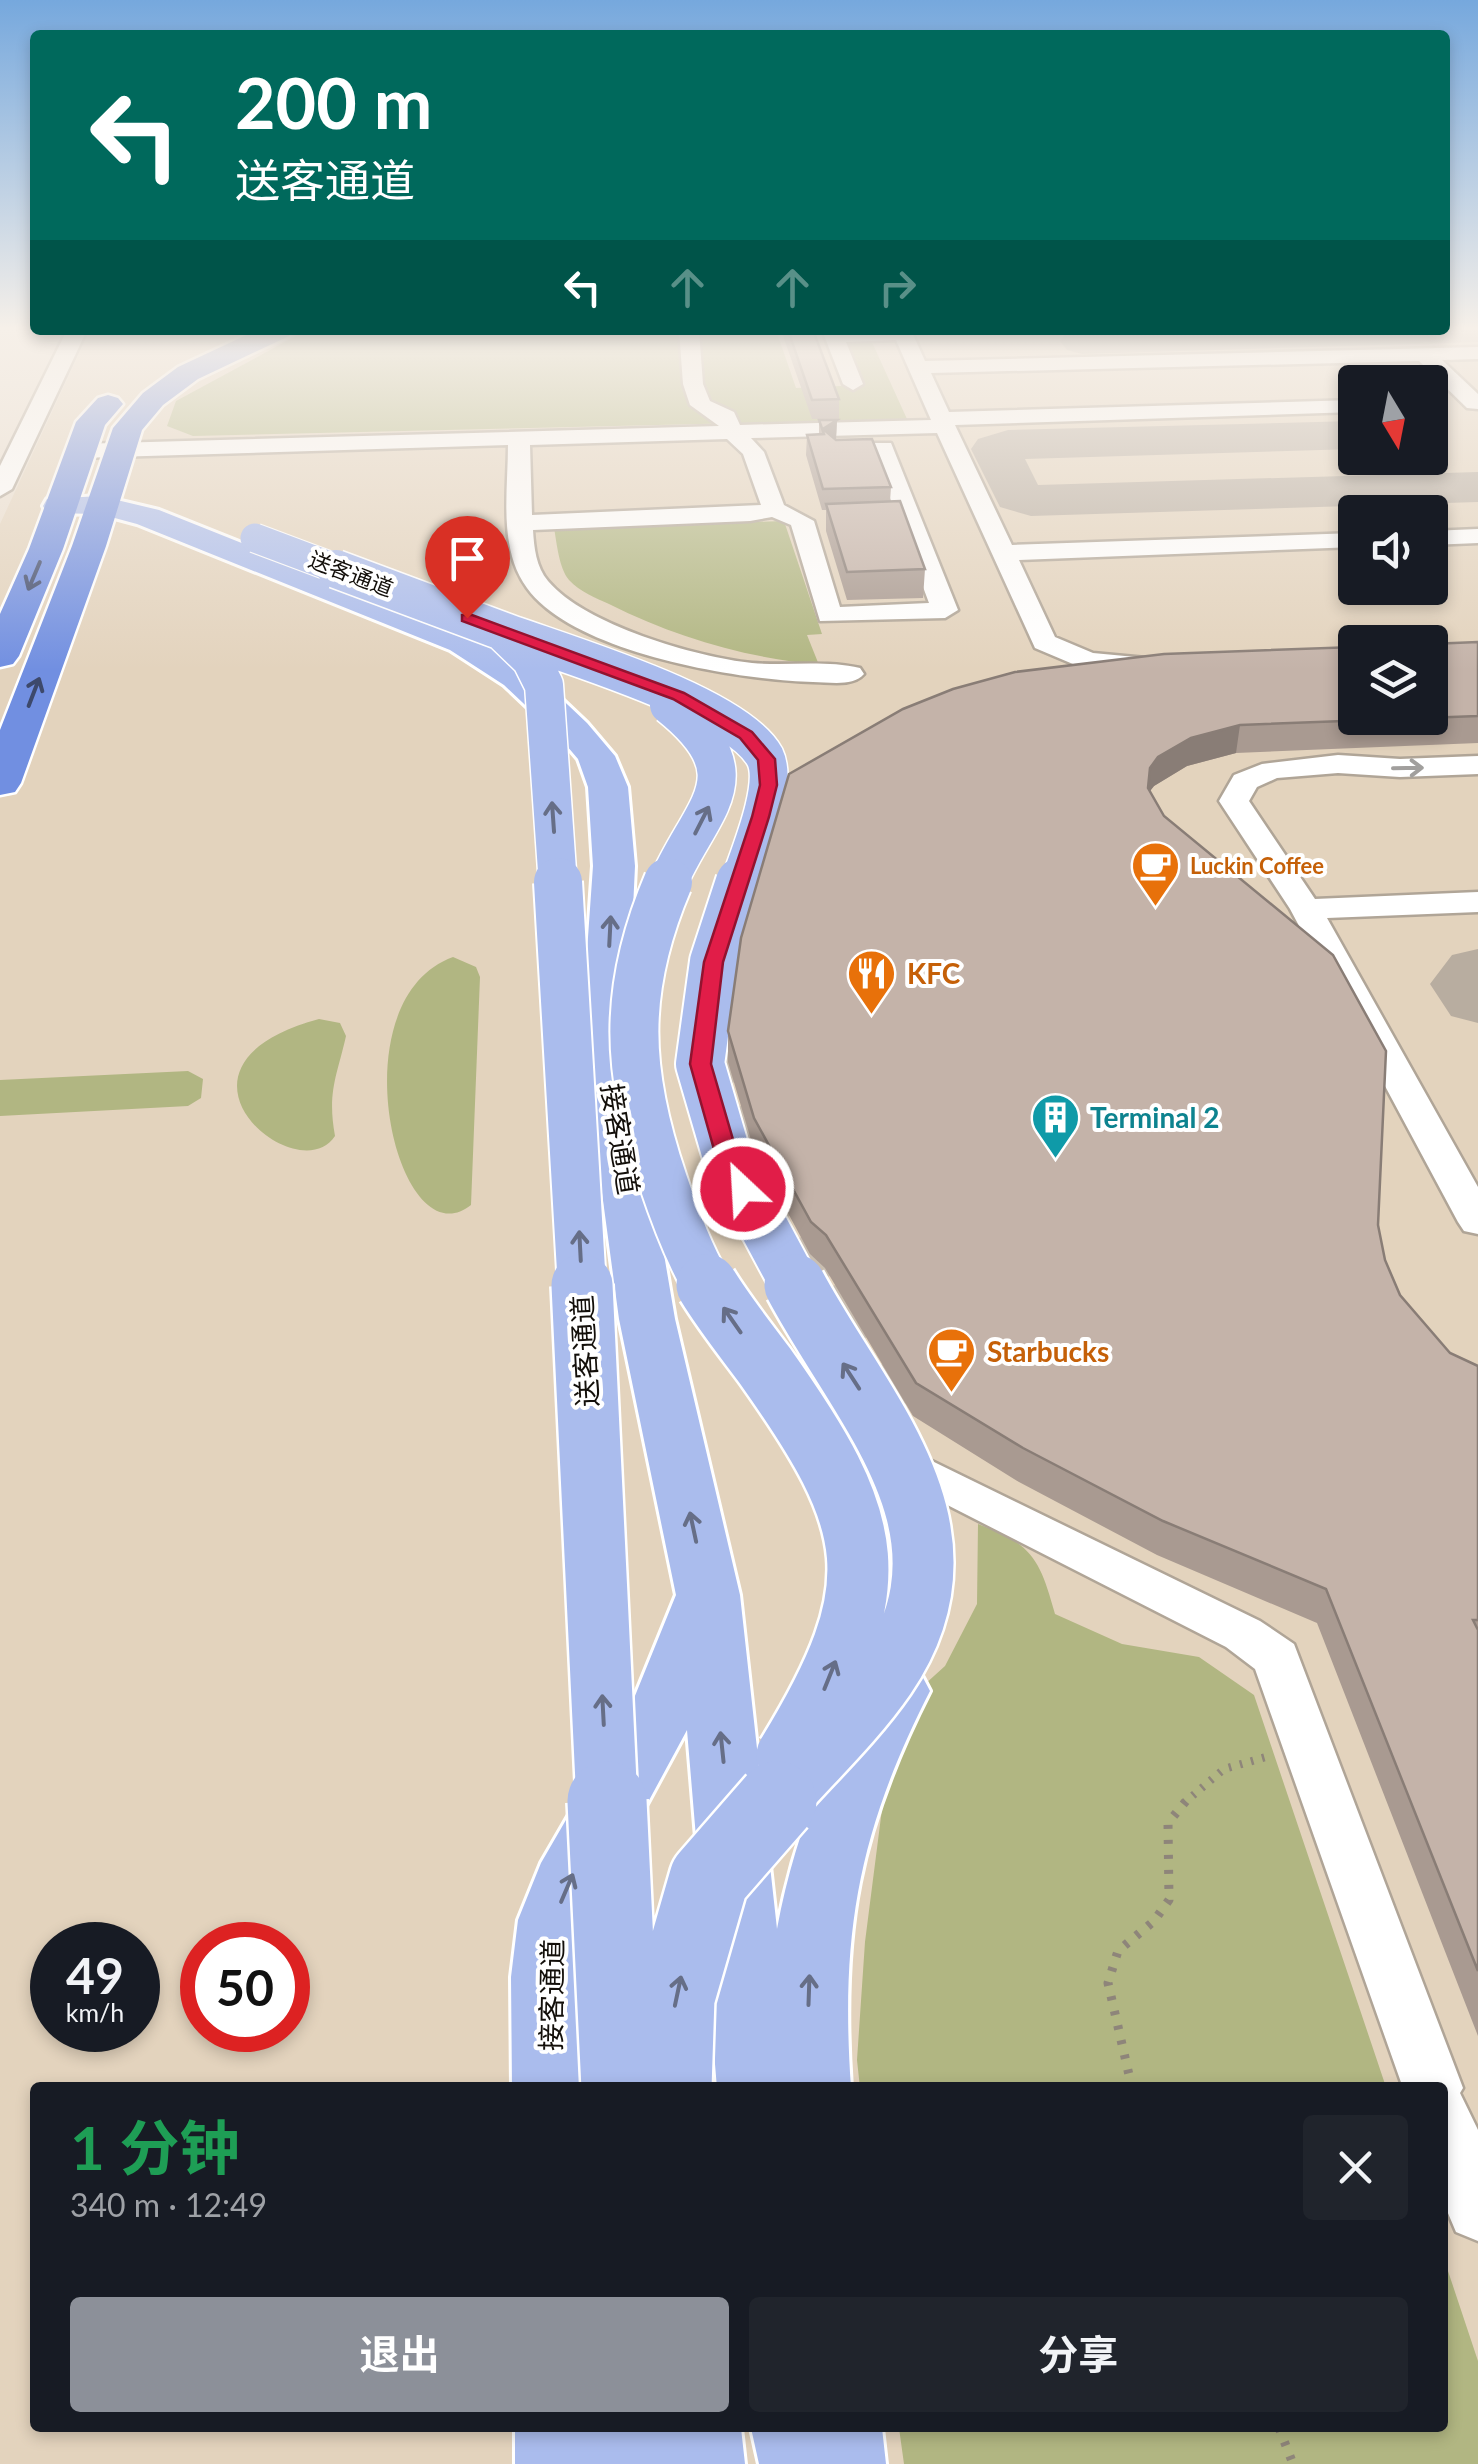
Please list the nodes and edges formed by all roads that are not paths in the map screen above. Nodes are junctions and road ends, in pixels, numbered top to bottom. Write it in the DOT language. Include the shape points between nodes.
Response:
graph roads {
  1 [pos="519,439"];
  2 [pos="24,440"];
  3 [pos="83,440"];
  4 [pos="124,440"];
  5 [pos="483,440"];
  6 [pos="740,440"];
  7 [pos="951,440"];
  8 [pos="120,450"];
  9 [pos="79,451"];
  10 [pos="753,452"];
  11 [pos="0,489"];
  12 [pos="82,498"];
  13 [pos="179,508"];
  14 [pos="774,508"];
  15 [pos="522,522"];
  16 [pos="1478,536"];
  17 [pos="1448,537"];
  18 [pos="1338,541"];
  19 [pos="1003,552"];
  20 [pos="502,631"];
  21 [pos="0,656"];
  22 [pos="710,664"];
  23 [pos="1175,664"];
  24 [pos="850,674"];
  25 [pos="647,680"];
  26 [pos="1478,765"];
  27 [pos="0,784"];
  28 [pos="774,814"];
  29 [pos="1478,902"];
  30 [pos="1306,910"];
  31 [pos="1466,1173"];
  32 [pos="1478,1222"];
  33 [pos="900,1406"];
  34 [pos="932,1477"];
  35 [pos="708,1596"];
  36 [pos="709,1879"];
  37 [pos="551,2082"];
  38 [pos="621,2082"];
  39 [pos="672,2082"];
  40 [pos="755,2082"];
  41 [pos="812,2082"];
  42 [pos="1431,2082"];
  43 [pos="1448,2130"];
  44 [pos="1478,2211"];
  45 [pos="559,2432"];
  46 [pos="638,2432"];
  47 [pos="697,2432"];
  48 [pos="796,2432"];
  49 [pos="838,2432"];
  50 [pos="560,2464"];
  51 [pos="640,2464"];
  52 [pos="700,2464"];
  53 [pos="804,2464"];
  54 [pos="840,2464"];
  1 -- 15 [label="street"];
  2 -- 11 [label="street"];
  3 -- 9 [label="highway"];
  4 -- 8 [label="highway"];
  5 -- 8 [label="street"];
  6 -- 10 [label="street"];
  7 -- 19 [label="street"];
  8 -- 9 [label="street"];
  8 -- 12 [label="highway"];
  9 -- 12 [label="highway"];
  10 -- 14 [label="street"];
  10 -- 14 [label="street" via="884,448 901,518 944,610 829,615 811,521"];
  12 -- 13 [label="main road"];
  12 -- 21 [label="highway, one-way" via="46,548"];
  27 -- 12 [label="highway, one-way" via="90,546"];
  35 -- 12 [label="main road, 接客通道, one-way" via="648,1319 604,1037 613,817 596,756 517,677 462,643 168,524"];
  13 -- 20 [label="main road, 送客通道, bridge"];
  13 -- 25 [label="main road" via="255,521"];
  14 -- 15 [label="street"];
  15 -- 22 [label="street" via="528,570 556,602"];
  16 -- 17 [label="street"];
  18 -- 19 [label="street"];
  19 -- 23 [label="street" via="1044,642 1059,652 1091,662"];
  20 -- 25 [label="main road, 送客通道, bridge"];
  38 -- 20 [label="main road, 送客通道, one-way, bridge" via="573,1103 544,685 531,659"];
  22 -- 24 [label="street"];
  22 -- 25 [label="street"];
  25 -- 28 [label="main road" via="744,724 764,740 780,770"];
  36 -- 25 [label="main road, 送客通道, one-way, bridge" via="816,1709 850,1625 857,1532 826,1457 704,1279 659,1171 634,1087 638,983 651,924 706,816 718,774 691,724"];
  36 -- 25 [label="main road, 送客通道, one-way, bridge" via="884,1677 912,1625 924,1566 915,1502 900,1460 728,1160 700,1064 714,962 760,817 766,759 715,714"];
  30 -- 26 [label="street, one-way" via="1234,802 1244,781 1332,757 1400,768"];
  29 -- 30 [label="street"];
  30 -- 31 [label="street"];
  31 -- 32 [label="street"];
  33 -- 34 [label="main road"];
  41 -- 34 [label="main road, one-way" via="810,1958 826,1852 868,1741 944,1592 947,1529"];
  34 -- 42 [label="street" via="1265,1647 1280,1664"];
  37 -- 35 [label="main road, 接客通道, one-way" via="554,1920 566,1886 658,1720"];
  40 -- 35 [label="main road, one-way"];
  39 -- 36 [label="main road, 送客通道, one-way, bridge" via="675,1997"];
  43 -- 44 [label="street"];
  45 -- 50 [label="main road"];
  46 -- 51 [label="main road"];
  47 -- 52 [label="main road"];
  48 -- 53 [label="main road"];
  49 -- 54 [label="main road"];
}
